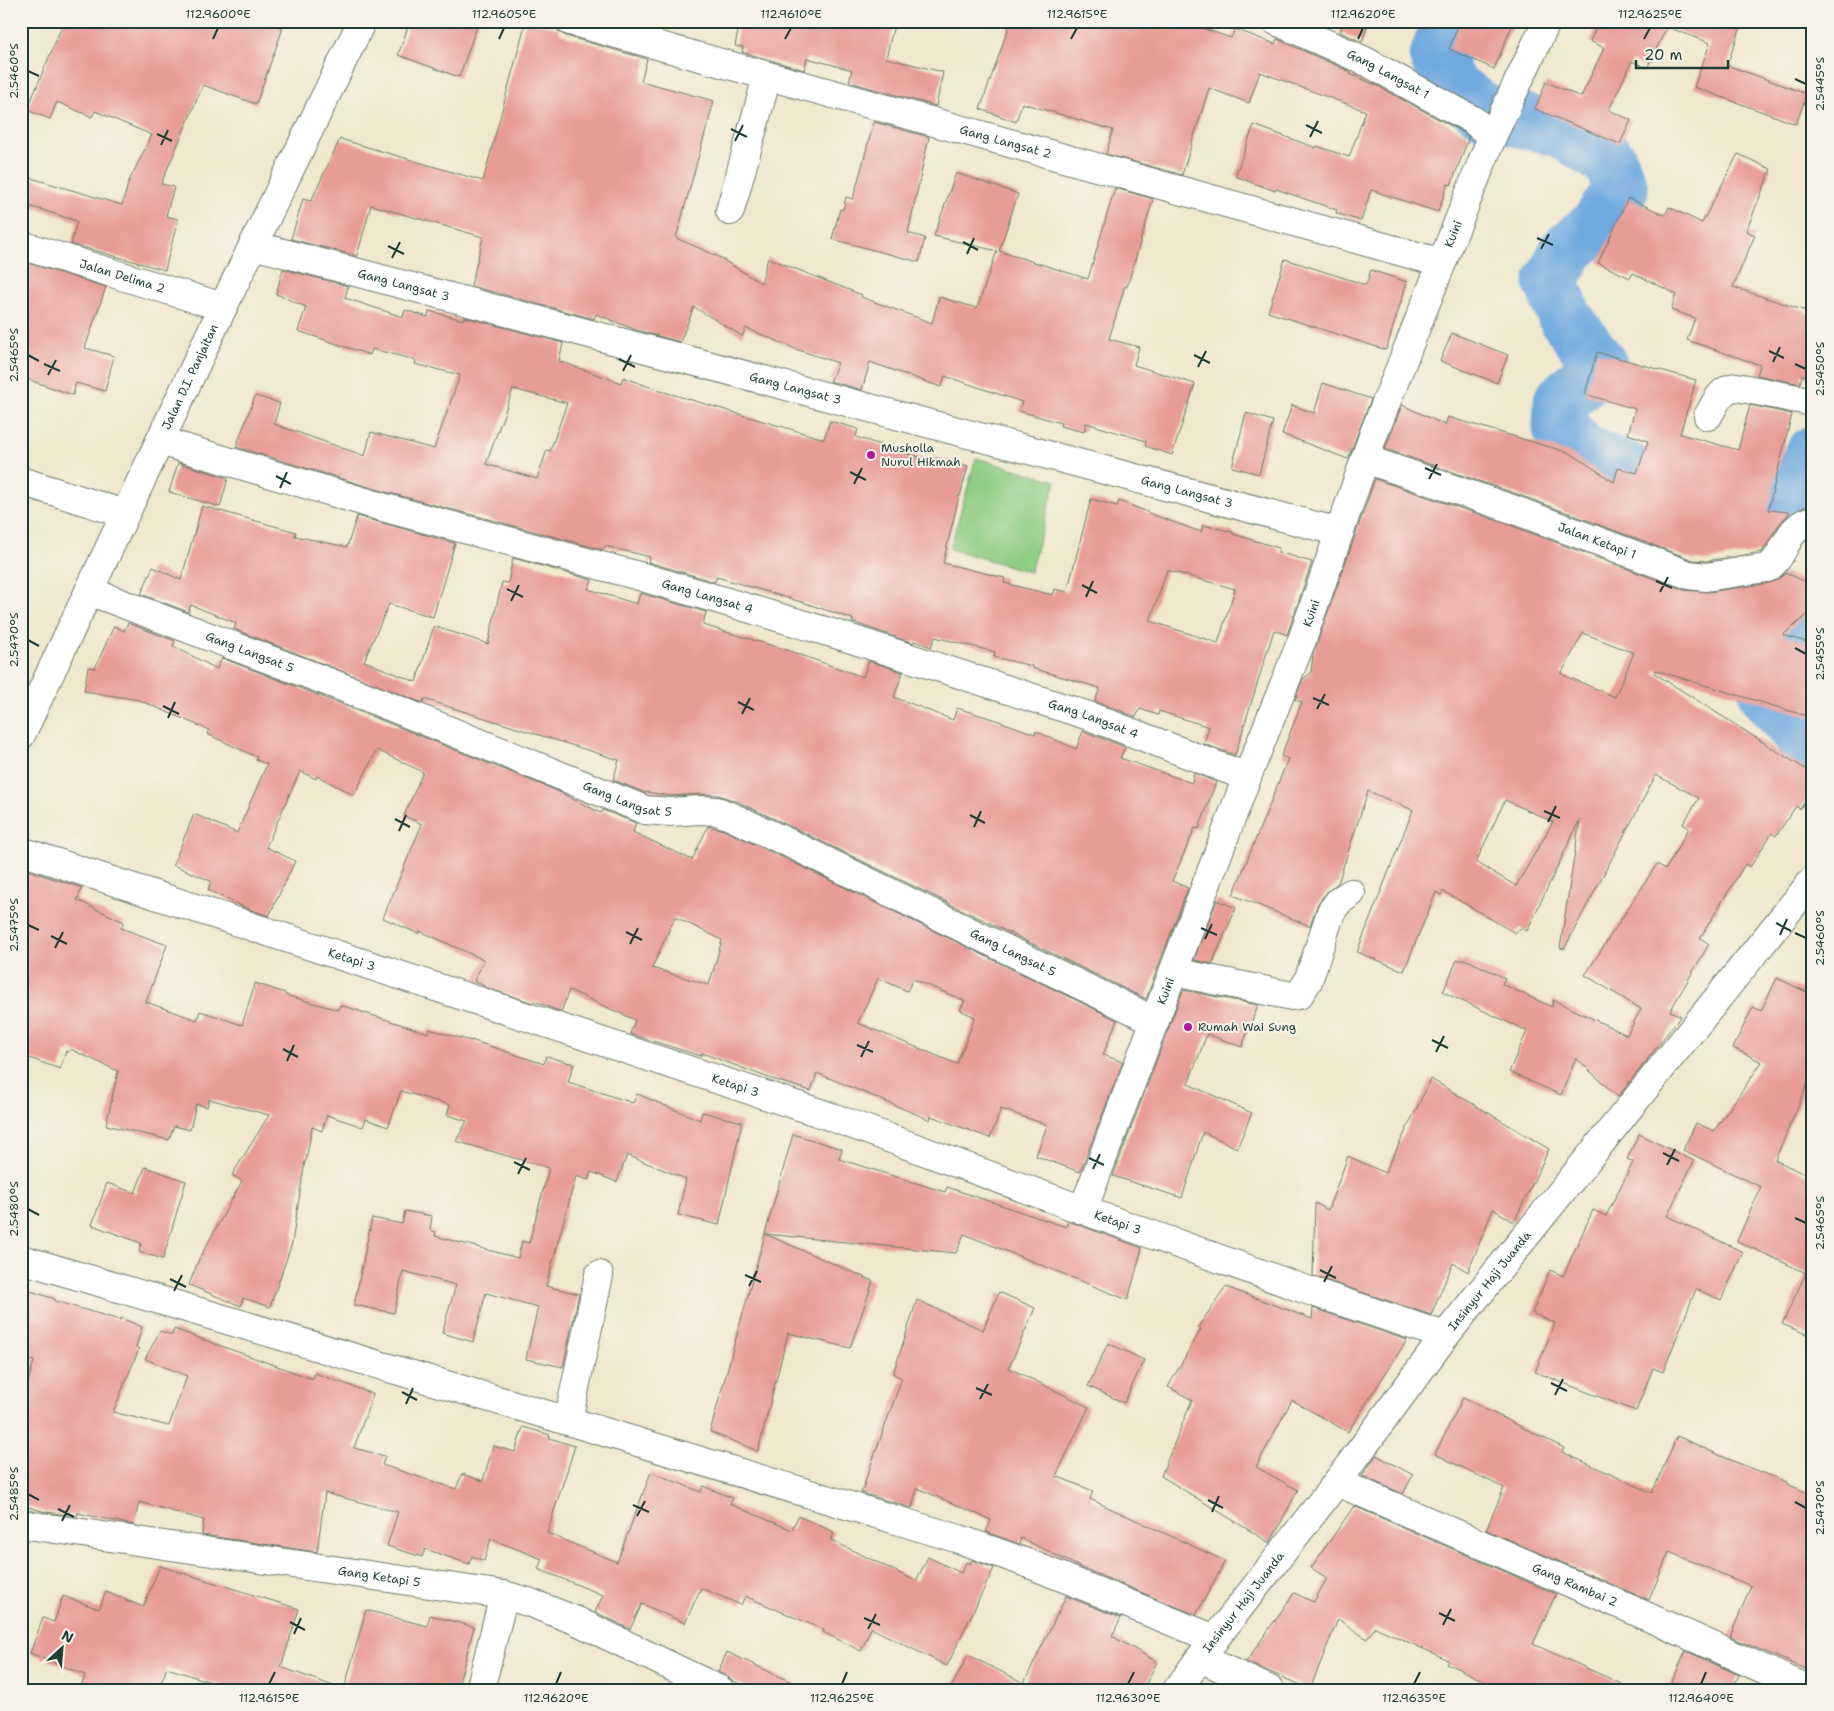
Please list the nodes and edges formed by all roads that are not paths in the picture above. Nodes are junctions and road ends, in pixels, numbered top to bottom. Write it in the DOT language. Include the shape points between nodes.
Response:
graph roads {
  1 [pos="362,21"];
  2 [pos="570,21"];
  3 [pos="1276,21"];
  4 [pos="1547,21"];
  5 [pos="767,77"];
  6 [pos="1495,132"];
  7 [pos="730,211"];
  8 [pos="21,245"];
  9 [pos="253,245"];
  10 [pos="1442,264"];
  11 [pos="223,307"];
  12 [pos="1813,402"];
  13 [pos="1708,416"];
  14 [pos="160,441"];
  15 [pos="1365,459"];
  16 [pos="21,481"];
  17 [pos="125,514"];
  18 [pos="1813,520"];
  19 [pos="1339,532"];
  20 [pos="89,591"];
  21 [pos="21,735"];
  22 [pos="1248,777"];
  23 [pos="21,851"];
  24 [pos="1813,880"];
  25 [pos="1351,893"];
  26 [pos="1174,972"];
  27 [pos="1155,1021"];
  28 [pos="1083,1210"];
  29 [pos="21,1260"];
  30 [pos="599,1276"];
  31 [pos="1445,1336"];
  32 [pos="568,1421"];
  33 [pos="1337,1482"];
  34 [pos="21,1524"];
  35 [pos="504,1595"];
  36 [pos="1208,1648"];
  37 [pos="480,1690"];
  38 [pos="720,1690"];
  39 [pos="1177,1690"];
  40 [pos="1270,1690"];
  41 [pos="1810,1690"];
  1 -- 9 [label="street, Jalan D.I. Panjaitan"];
  2 -- 5 [label="street, Gang Langsat 2"];
  3 -- 6 [label="street, Gang Langsat 1" via="1363,60"];
  4 -- 6 [label="street, Kuini"];
  5 -- 7 [label="street"];
  5 -- 10 [label="street, Gang Langsat 2"];
  6 -- 10 [label="street, Kuini"];
  8 -- 11 [label="street, Jalan Delima 2"];
  9 -- 11 [label="street, Jalan D.I. Panjaitan"];
  9 -- 19 [label="street, Gang Langsat 3"];
  10 -- 15 [label="street, Kuini"];
  11 -- 14 [label="street, Jalan D.I. Panjaitan"];
  12 -- 13 [label="street" via="1730,387 1722,392"];
  14 -- 17 [label="street, Jalan D.I. Panjaitan"];
  14 -- 22 [label="street, Gang Langsat 4" via="842,636 1089,716"];
  15 -- 18 [label="street, Jalan Ketapi 1" via="1697,576 1767,568 1774,563 1800,525"];
  15 -- 19 [label="street, Kuini"];
  16 -- 17 [label="street"];
  17 -- 20 [label="street, Jalan D.I. Panjaitan"];
  19 -- 22 [label="street, Kuini" via="1302,640"];
  20 -- 21 [label="street, Jalan D.I. Panjaitan"];
  20 -- 27 [label="street, Gang Langsat 5" via="347,689 645,810 716,811 730,816"];
  22 -- 26 [label="street, Kuini"];
  23 -- 28 [label="street, Ketapi 3" via="832,1117"];
  24 -- 31 [label="street, Insinyur Haji Juanda"];
  25 -- 26 [label="street" via="1331,912 1308,981 1299,995"];
  26 -- 27 [label="street, Kuini"];
  27 -- 28 [label="street, Kuini"];
  28 -- 31 [label="street, Ketapi 3"];
  29 -- 32 [label="street"];
  30 -- 32 [label="street"];
  31 -- 33 [label="street, Insinyur Haji Juanda"];
  32 -- 36 [label="street" via="991,1550"];
  33 -- 36 [label="street, Insinyur Haji Juanda"];
  33 -- 41 [label="street, Gang Rambai 2"];
  34 -- 35 [label="street, Gang Ketapi 5"];
  35 -- 37 [label="street"];
  35 -- 38 [label="street, Gang Ketapi 5" via="577,1621"];
  36 -- 39 [label="street, Insinyur Haji Juanda"];
  36 -- 40 [label="street"];
}
